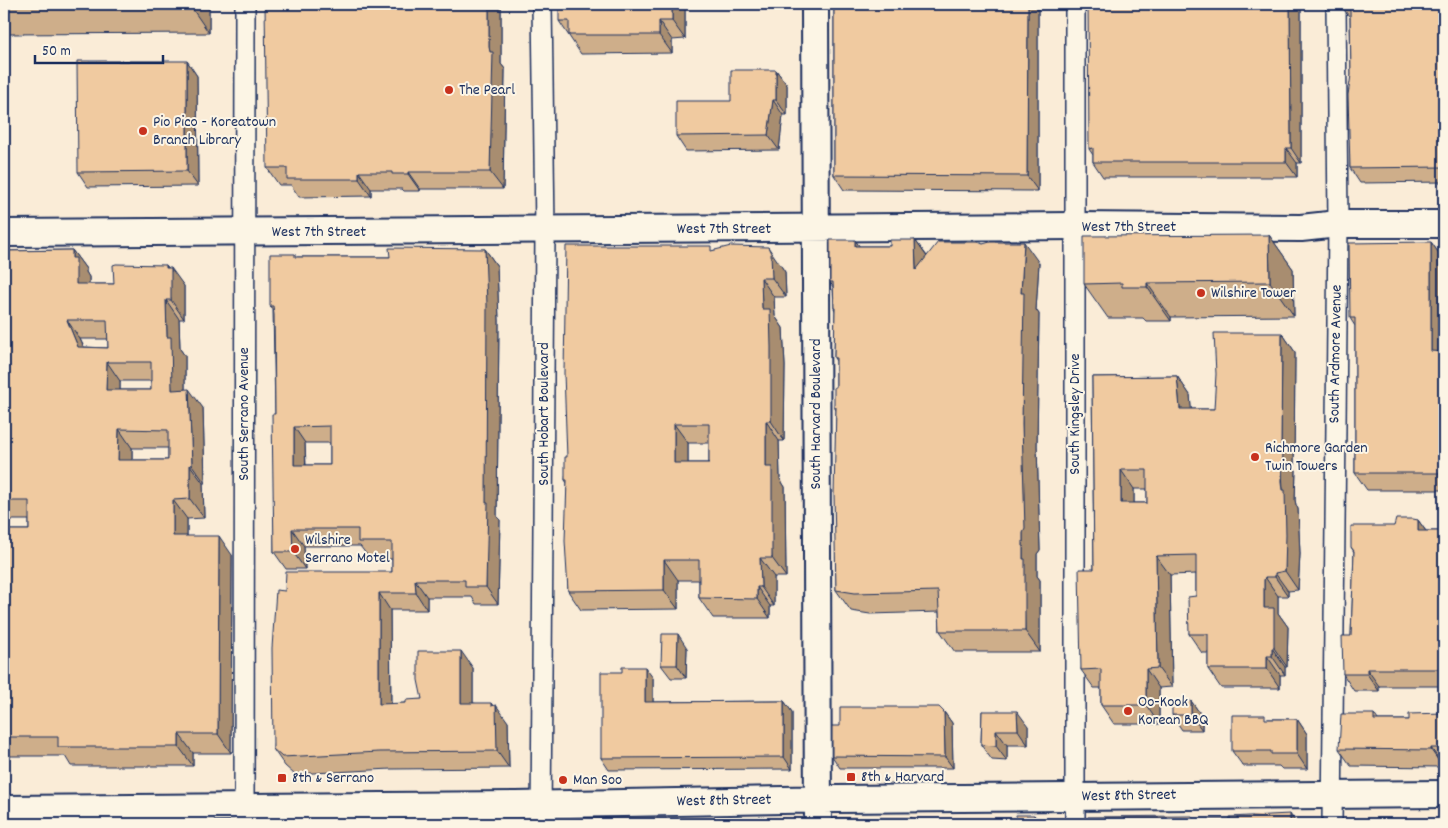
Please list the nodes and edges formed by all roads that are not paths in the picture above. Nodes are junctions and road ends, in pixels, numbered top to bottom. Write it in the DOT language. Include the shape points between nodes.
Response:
graph roads {
  1 [pos="245,4"];
  2 [pos="542,4"];
  3 [pos="815,4"];
  4 [pos="1075,4"];
  5 [pos="1336,4"];
  6 [pos="1338,224"];
  7 [pos="1444,224"];
  8 [pos="1076,226"];
  9 [pos="814,228"];
  10 [pos="545,230"];
  11 [pos="244,232"];
  12 [pos="4,233"];
  13 [pos="1332,794"];
  14 [pos="1444,794"];
  15 [pos="1075,797"];
  16 [pos="819,799"];
  17 [pos="4,809"];
  18 [pos="541,815"];
  19 [pos="244,816"];
  20 [pos="818,824"];
  21 [pos="1075,824"];
  22 [pos="1332,824"];
  1 -- 11 [label="street, South Serrano Avenue"];
  2 -- 10 [label="street, South Hobart Boulevard"];
  3 -- 9 [label="street, South Harvard Boulevard"];
  4 -- 8 [label="street, South Kingsley Drive"];
  5 -- 6 [label="street, South Ardmore Avenue"];
  6 -- 7 [label="street, West 7th Street"];
  6 -- 8 [label="street, West 7th Street" via="1301,228"];
  6 -- 13 [label="street, South Ardmore Avenue"];
  8 -- 9 [label="street, West 7th Street"];
  8 -- 15 [label="street, South Kingsley Drive"];
  9 -- 10 [label="street, West 7th Street"];
  9 -- 16 [label="street, South Harvard Boulevard"];
  10 -- 11 [label="street, West 7th Street"];
  10 -- 18 [label="street, South Hobart Boulevard"];
  11 -- 12 [label="street, West 7th Street"];
  11 -- 19 [label="street, South Serrano Avenue"];
  13 -- 14 [label="street, West 8th Street"];
  13 -- 15 [label="street, West 8th Street"];
  13 -- 22 [label="street, South Ardmore Avenue"];
  15 -- 16 [label="street, West 8th Street"];
  15 -- 21 [label="street, South Kingsley Drive"];
  16 -- 18 [label="street, West 8th Street"];
  16 -- 20 [label="street, South Harvard Boulevard"];
  17 -- 19 [label="street, West 8th Street"];
  18 -- 19 [label="street, West 8th Street"];
}
